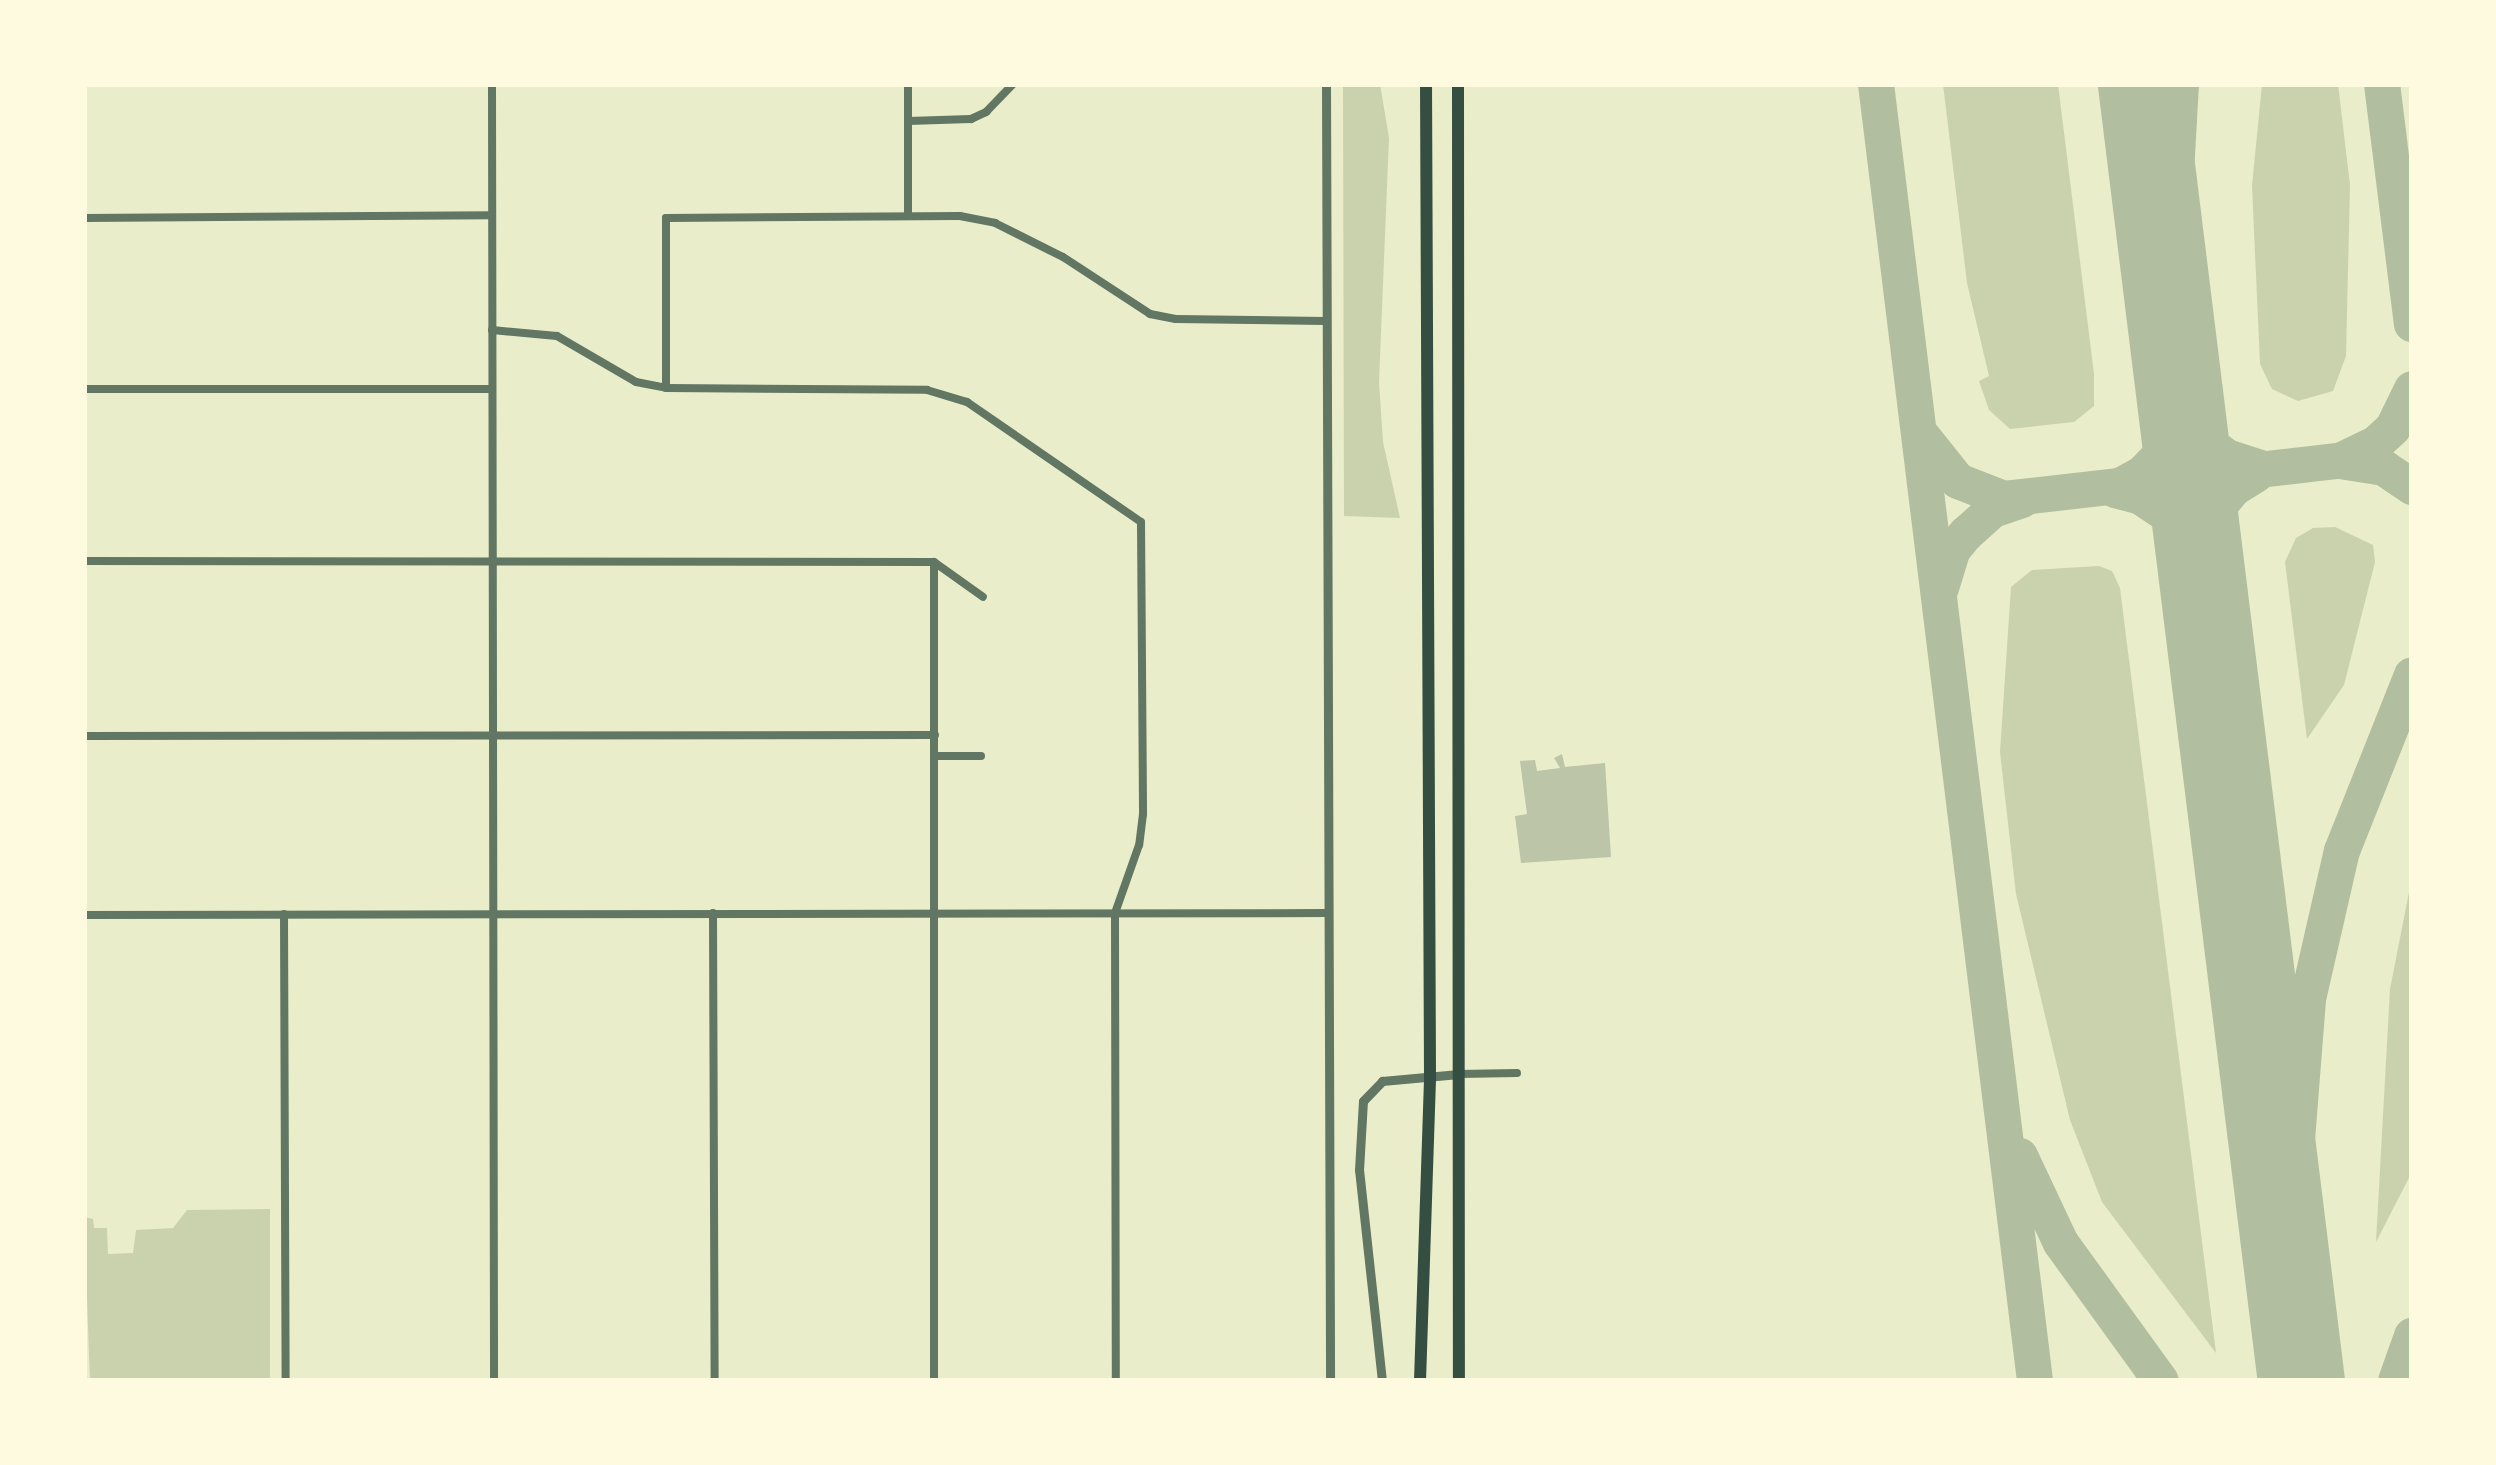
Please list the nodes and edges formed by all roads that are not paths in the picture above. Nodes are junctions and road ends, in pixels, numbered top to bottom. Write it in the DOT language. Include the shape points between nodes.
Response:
graph roads {
  1 [pos="492,84"];
  2 [pos="908,84"];
  3 [pos="1013,84"];
  4 [pos="1326,84"];
  5 [pos="1426,84"];
  6 [pos="1458,84"];
  7 [pos="908,121"];
  8 [pos="908,214"];
  9 [pos="492,215"];
  10 [pos="84,218"];
  11 [pos="1326,321"];
  12 [pos="1430,323"];
  13 [pos="1459,323"];
  14 [pos="492,330"];
  15 [pos="84,388"];
  16 [pos="666,388"];
  17 [pos="491,389"];
  18 [pos="84,561"];
  19 [pos="493,561"];
  20 [pos="934,562"];
  21 [pos="983,597"];
  22 [pos="935,735"];
  23 [pos="84,736"];
  24 [pos="493,736"];
  25 [pos="982,756"];
  26 [pos="936,757"];
  27 [pos="936,911"];
  28 [pos="493,913"];
  29 [pos="713,913"];
  30 [pos="1327,913"];
  31 [pos="284,914"];
  32 [pos="1115,914"];
  33 [pos="84,915"];
  34 [pos="1516,1073"];
  35 [pos="1460,1074"];
  36 [pos="1430,1076"];
  37 [pos="286,1381"];
  38 [pos="494,1381"];
  39 [pos="716,1381"];
  40 [pos="934,1381"];
  41 [pos="1116,1381"];
  42 [pos="1330,1381"];
  43 [pos="1382,1381"];
  44 [pos="1420,1381"];
  45 [pos="1459,1381"];
  1 -- 9 [label="street"];
  2 -- 7 [label="street"];
  3 -- 7 [label="street" via="971,119"];
  4 -- 11 [label="street"];
  5 -- 12 [label="main road"];
  6 -- 13 [label="main road"];
  7 -- 8 [label="street"];
  8 -- 11 [label="street" via="995,223 1150,314"];
  8 -- 16 [label="street" via="666,218"];
  9 -- 10 [label="street"];
  9 -- 14 [label="street"];
  11 -- 30 [label="street"];
  12 -- 13 [label="main road"];
  12 -- 36 [label="main road"];
  13 -- 35 [label="main road"];
  14 -- 16 [label="street" via="557,336 636,382"];
  14 -- 17 [label="street"];
  15 -- 17 [label="street"];
  16 -- 32 [label="street" via="927,390 967,402 1141,522 1143,814"];
  17 -- 19 [label="street"];
  18 -- 19 [label="street"];
  19 -- 20 [label="street"];
  19 -- 24 [label="street"];
  20 -- 21 [label="street"];
  20 -- 22 [label="street"];
  22 -- 24 [label="street"];
  22 -- 26 [label="street"];
  23 -- 24 [label="street"];
  24 -- 28 [label="street"];
  25 -- 26 [label="street"];
  26 -- 27 [label="street"];
  27 -- 29 [label="street"];
  27 -- 32 [label="street"];
  27 -- 40 [label="street"];
  28 -- 29 [label="street"];
  28 -- 31 [label="street"];
  28 -- 38 [label="street"];
  29 -- 39 [label="street"];
  30 -- 32 [label="street"];
  30 -- 42 [label="street"];
  31 -- 33 [label="street"];
  31 -- 37 [label="street"];
  32 -- 41 [label="street"];
  34 -- 35 [label="street"];
  35 -- 36 [label="street"];
  35 -- 45 [label="main road"];
  36 -- 43 [label="street" via="1372,1087 1360,1114"];
  36 -- 44 [label="main road"];
}
